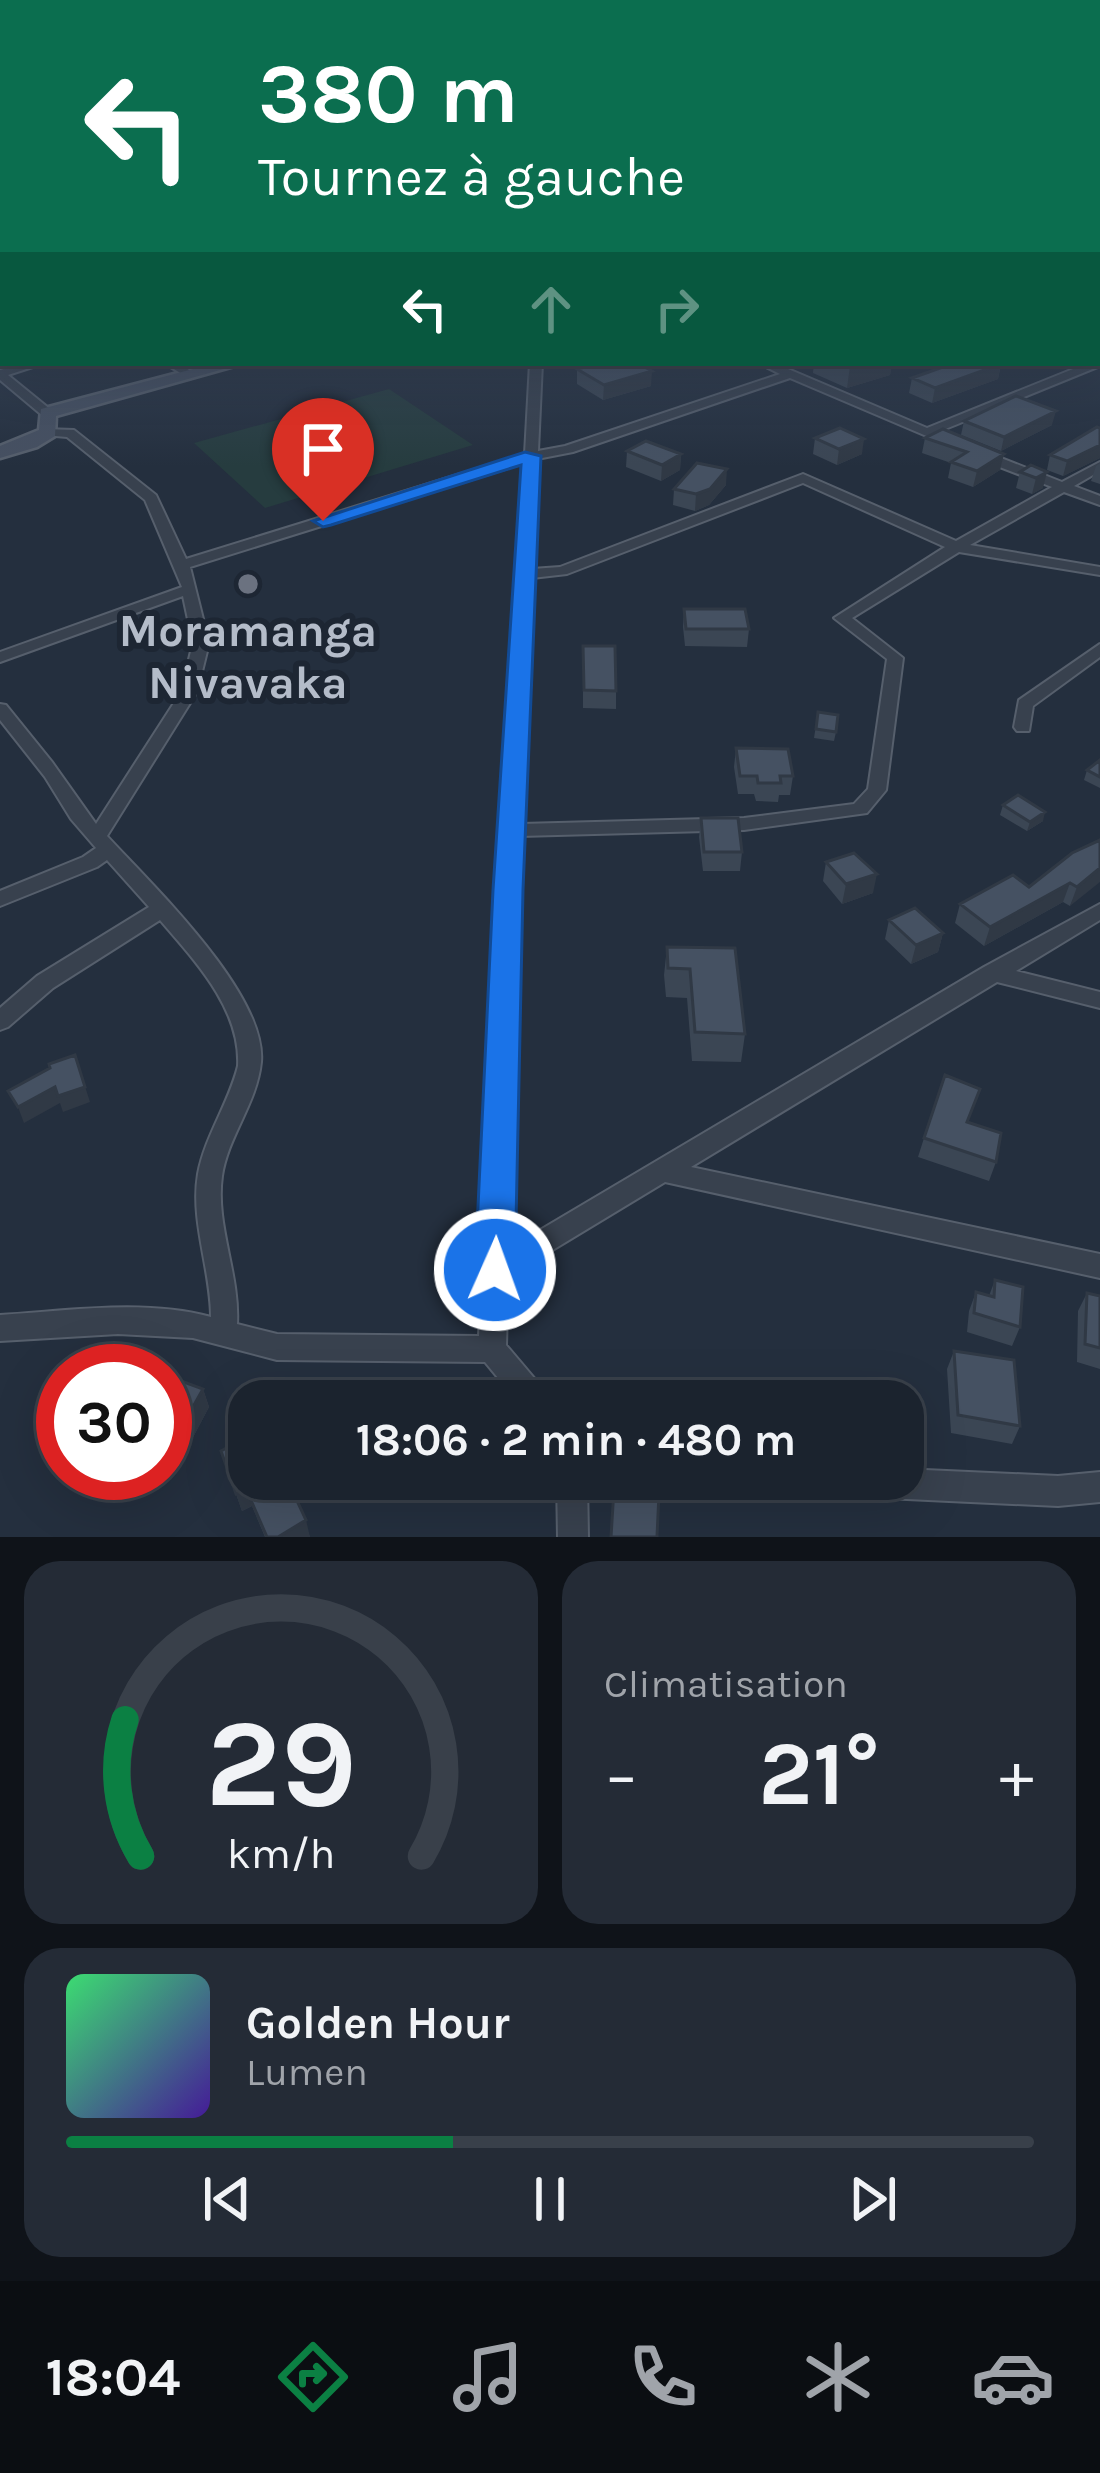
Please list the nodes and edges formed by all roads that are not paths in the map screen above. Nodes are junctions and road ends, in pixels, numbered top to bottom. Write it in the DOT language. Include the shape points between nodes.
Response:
graph roads {
  1 [pos="175,366"];
  2 [pos="225,366"];
  3 [pos="536,366"];
  4 [pos="771,366"];
  5 [pos="1092,366"];
  6 [pos="0,374"];
  7 [pos="791,374"];
  8 [pos="191,375"];
  9 [pos="47,422"];
  10 [pos="927,432"];
  11 [pos="0,452"];
  12 [pos="532,456"];
  13 [pos="1100,466"];
  14 [pos="1065,488"];
  15 [pos="1100,501"];
  16 [pos="957,547"];
  17 [pos="182,565"];
  18 [pos="1100,571"];
  19 [pos="526,574"];
  20 [pos="189,589"];
  21 [pos="1100,649"];
  22 [pos="0,657"];
  23 [pos="0,710"];
  24 [pos="1023,727"];
  25 [pos="514,830"];
  26 [pos="102,843"];
  27 [pos="0,899"];
  28 [pos="160,910"];
  29 [pos="1100,911"];
  30 [pos="992,973"];
  31 [pos="1100,1000"];
  32 [pos="0,1022"];
  33 [pos="662,1171"];
  34 [pos="1100,1266"];
  35 [pos="495,1270"];
  36 [pos="0,1328"];
  37 [pos="223,1333"];
  38 [pos="492,1349"];
  39 [pos="518,1380"];
  40 [pos="924,1485"];
  41 [pos="1100,1487"];
  42 [pos="572,1500"];
  43 [pos="572,1537"];
  1 -- 8 [label="street"];
  2 -- 8 [label="street"];
  3 -- 12 [label="street"];
  4 -- 7 [label="street"];
  5 -- 10 [label="street"];
  6 -- 9 [label="street"];
  7 -- 10 [label="street"];
  7 -- 12 [label="street"];
  8 -- 9 [label="street"];
  9 -- 11 [label="street" via="30,443"];
  9 -- 17 [label="street" via="151,498"];
  10 -- 14 [label="street"];
  12 -- 17 [label="street"];
  12 -- 19 [label="street"];
  13 -- 14 [label="street"];
  14 -- 15 [label="street"];
  14 -- 16 [label="street"];
  16 -- 18 [label="street"];
  16 -- 19 [label="street" via="803,478 562,571"];
  16 -- 25 [label="street" via="842,618 895,658 877,790 860,809 744,824"];
  17 -- 20 [label="street"];
  19 -- 25 [label="street"];
  20 -- 22 [label="street"];
  20 -- 26 [label="street" via="201,643 189,692"];
  21 -- 24 [label="street" via="1025,704"];
  23 -- 26 [label="street"];
  25 -- 35 [label="street"];
  26 -- 27 [label="street" via="90,862"];
  26 -- 28 [label="street"];
  28 -- 32 [label="street" via="45,982"];
  28 -- 37 [label="street" via="240,1012 250,1047 214,1154 209,1195 227,1297"];
  29 -- 30 [label="street"];
  30 -- 31 [label="street"];
  30 -- 33 [label="street"];
  33 -- 34 [label="street"];
  33 -- 35 [label="street"];
  35 -- 38 [label="street"];
  36 -- 37 [label="street" via="118,1321"];
  37 -- 38 [label="street" via="277,1347"];
  38 -- 39 [label="street"];
  40 -- 41 [label="street"];
  42 -- 43 [label="street"];
}
